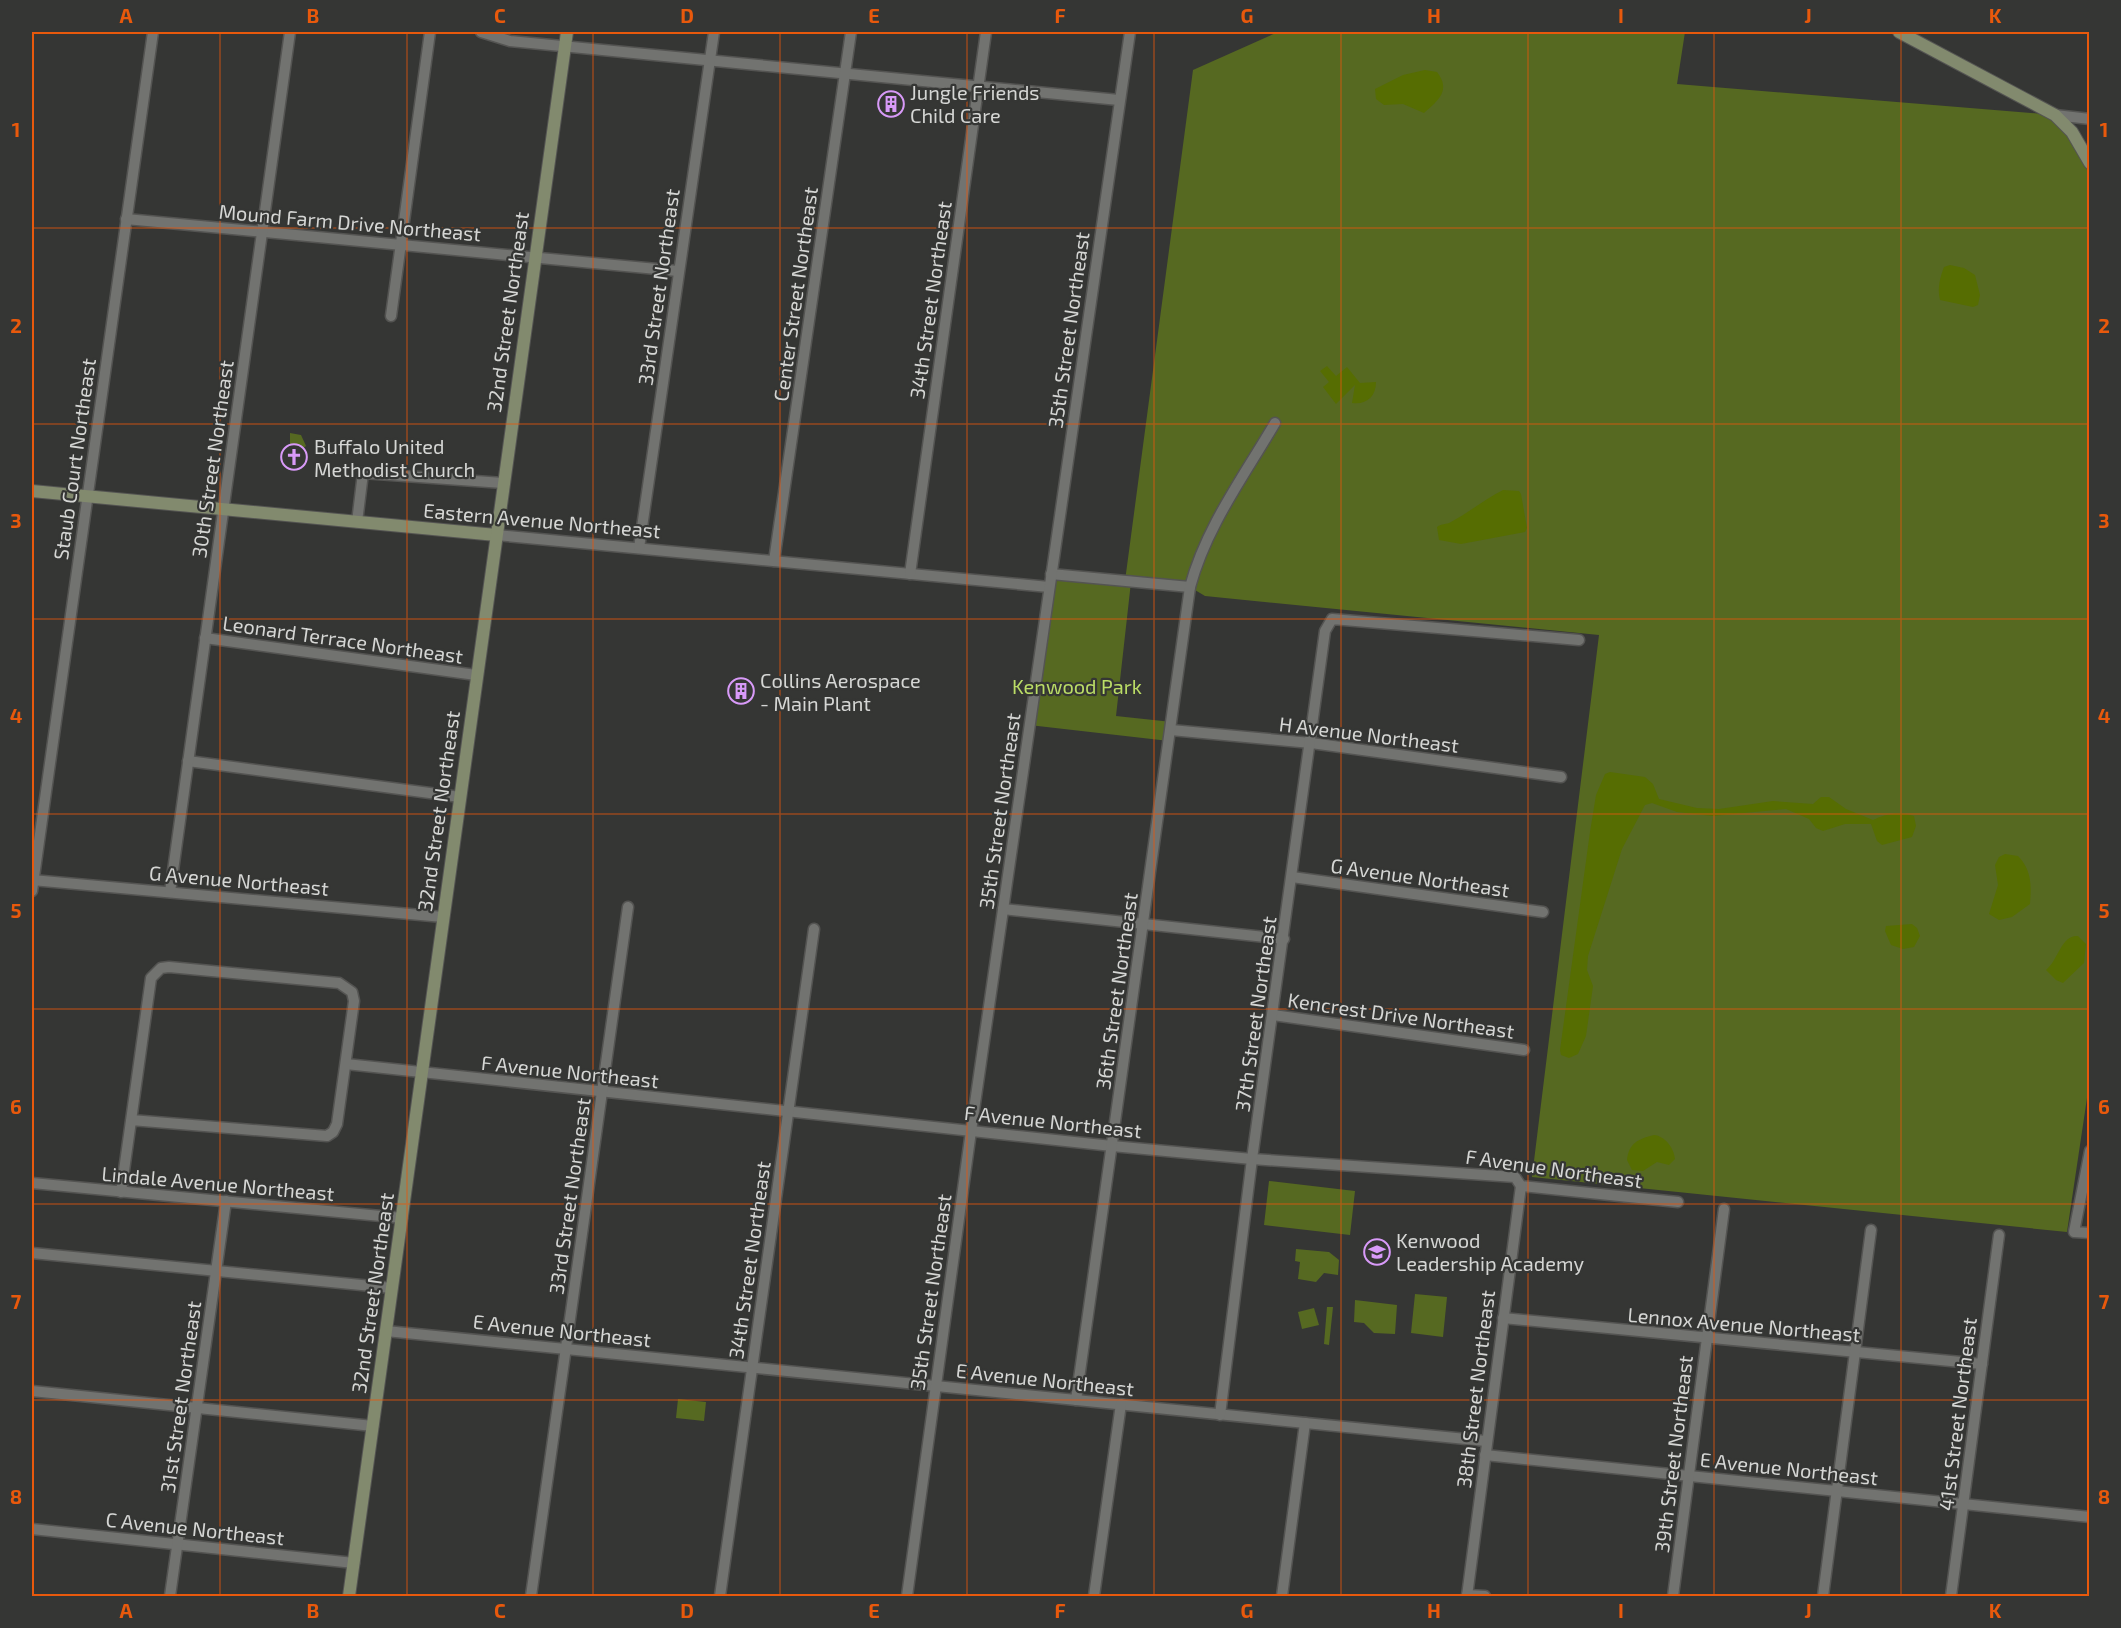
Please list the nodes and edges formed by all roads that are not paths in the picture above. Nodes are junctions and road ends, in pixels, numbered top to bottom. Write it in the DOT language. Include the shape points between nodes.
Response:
graph roads {
  1 [pos="153,32"];
  2 [pos="290,32"];
  3 [pos="430,32"];
  4 [pos="482,32"];
  5 [pos="567,32"];
  6 [pos="714,32"];
  7 [pos="851,32"];
  8 [pos="986,32"];
  9 [pos="1130,32"];
  10 [pos="1899,32"];
  11 [pos="565,46"];
  12 [pos="710,60"];
  13 [pos="846,72"];
  14 [pos="978,87"];
  15 [pos="1119,99"];
  16 [pos="2055,115"];
  17 [pos="2090,118"];
  18 [pos="2090,163"];
  19 [pos="126,219"];
  20 [pos="262,232"];
  21 [pos="400,244"];
  22 [pos="534,258"];
  23 [pos="678,271"];
  24 [pos="390,316"];
  25 [pos="1275,423"];
  26 [pos="503,483"];
  27 [pos="32,491"];
  28 [pos="87,496"];
  29 [pos="223,509"];
  30 [pos="357,522"];
  31 [pos="496,535"];
  32 [pos="639,548"];
  33 [pos="774,561"];
  34 [pos="910,574"];
  35 [pos="1051,574"];
  36 [pos="1049,587"];
  37 [pos="1190,587"];
  38 [pos="205,638"];
  39 [pos="1579,640"];
  40 [pos="476,675"];
  41 [pos="1171,730"];
  42 [pos="1311,743"];
  43 [pos="188,761"];
  44 [pos="1562,777"];
  45 [pos="460,798"];
  46 [pos="1292,877"];
  47 [pos="32,884"];
  48 [pos="170,892"];
  49 [pos="627,907"];
  50 [pos="1003,909"];
  51 [pos="1543,912"];
  52 [pos="443,917"];
  53 [pos="1143,924"];
  54 [pos="814,929"];
  55 [pos="1284,939"];
  56 [pos="1273,1015"];
  57 [pos="1524,1050"];
  58 [pos="346,1064"];
  59 [pos="422,1073"];
  60 [pos="601,1093"];
  61 [pos="788,1112"];
  62 [pos="131,1120"];
  63 [pos="970,1131"];
  64 [pos="1112,1146"];
  65 [pos="2090,1151"];
  66 [pos="1252,1159"];
  67 [pos="32,1184"];
  68 [pos="1521,1186"];
  69 [pos="121,1192"];
  70 [pos="226,1201"];
  71 [pos="1678,1202"];
  72 [pos="1724,1209"];
  73 [pos="402,1218"];
  74 [pos="1871,1230"];
  75 [pos="2090,1233"];
  76 [pos="1999,1235"];
  77 [pos="32,1253"];
  78 [pos="215,1271"];
  79 [pos="392,1288"];
  80 [pos="1503,1318"];
  81 [pos="386,1330"];
  82 [pos="1706,1339"];
  83 [pos="565,1349"];
  84 [pos="1855,1352"];
  85 [pos="1982,1364"];
  86 [pos="752,1368"];
  87 [pos="936,1386"];
  88 [pos="32,1390"];
  89 [pos="1076,1400"];
  90 [pos="1121,1404"];
  91 [pos="197,1408"];
  92 [pos="1220,1415"];
  93 [pos="1305,1423"];
  94 [pos="373,1426"];
  95 [pos="1486,1441"];
  96 [pos="1485,1455"];
  97 [pos="1689,1476"];
  98 [pos="1837,1491"];
  99 [pos="1964,1504"];
  100 [pos="2090,1517"];
  101 [pos="32,1529"];
  102 [pos="178,1545"];
  103 [pos="354,1563"];
  104 [pos="170,1596"];
  105 [pos="350,1596"];
  106 [pos="531,1596"];
  107 [pos="720,1596"];
  108 [pos="907,1596"];
  109 [pos="1094,1596"];
  110 [pos="1282,1596"];
  111 [pos="1467,1596"];
  112 [pos="1485,1596"];
  113 [pos="1673,1596"];
  114 [pos="1823,1596"];
  115 [pos="1951,1596"];
  1 -- 19 [label="street, Staub Court Northeast"];
  2 -- 20 [label="street, 30th Street Northeast"];
  3 -- 21 [label="street"];
  4 -- 11 [label="street" via="510,41"];
  5 -- 11 [label="main road, 32nd Street Northeast"];
  6 -- 12 [label="street, 33rd Street Northeast"];
  7 -- 13 [label="street, Center Street Northeast"];
  8 -- 14 [label="street, 34th Street Northeast"];
  9 -- 15 [label="street, 35th Street Northeast"];
  10 -- 16 [label="main road"];
  11 -- 12 [label="street"];
  11 -- 22 [label="main road, 32nd Street Northeast"];
  12 -- 13 [label="street"];
  12 -- 23 [label="street, 33rd Street Northeast"];
  13 -- 14 [label="street"];
  13 -- 33 [label="street, Center Street Northeast"];
  14 -- 15 [label="street"];
  14 -- 34 [label="street, 34th Street Northeast"];
  15 -- 35 [label="street, 35th Street Northeast"];
  16 -- 17 [label="street"];
  16 -- 18 [label="main road" via="2072,132"];
  19 -- 20 [label="street, Mound Farm Drive Northeast"];
  19 -- 28 [label="street, Staub Court Northeast"];
  20 -- 21 [label="street, Mound Farm Drive Northeast"];
  20 -- 29 [label="street, 30th Street Northeast"];
  21 -- 22 [label="street, Mound Farm Drive Northeast"];
  21 -- 24 [label="street"];
  22 -- 23 [label="street, Mound Farm Drive Northeast"];
  22 -- 26 [label="main road, 32nd Street Northeast"];
  23 -- 32 [label="street, 33rd Street Northeast"];
  25 -- 37 [label="street, 36th Street Northeast" via="1213,526"];
  26 -- 30 [label="street" via="363,473"];
  26 -- 31 [label="main road, 32nd Street Northeast"];
  27 -- 28 [label="main road, Eastern Avenue Northeast"];
  28 -- 29 [label="main road, Eastern Avenue Northeast"];
  28 -- 47 [label="street, Staub Court Northeast"];
  29 -- 30 [label="main road, Eastern Avenue Northeast"];
  29 -- 38 [label="street, 30th Street Northeast"];
  30 -- 31 [label="main road, Eastern Avenue Northeast"];
  31 -- 32 [label="street, Eastern Avenue Northeast"];
  31 -- 40 [label="main road, 32nd Street Northeast"];
  32 -- 33 [label="street, Eastern Avenue Northeast"];
  33 -- 34 [label="street, Eastern Avenue Northeast"];
  34 -- 36 [label="street, Eastern Avenue Northeast"];
  35 -- 36 [label="street, 35th Street Northeast"];
  35 -- 37 [label="street"];
  36 -- 50 [label="street, 35th Street Northeast"];
  37 -- 41 [label="street, 36th Street Northeast"];
  38 -- 40 [label="street, Leonard Terrace Northeast"];
  38 -- 43 [label="street, 30th Street Northeast"];
  39 -- 42 [label="street, 37th Street Northeast" via="1332,619 1325,631"];
  40 -- 45 [label="main road, 32nd Street Northeast"];
  41 -- 42 [label="street, H Avenue Northeast"];
  41 -- 53 [label="street, 36th Street Northeast"];
  42 -- 44 [label="street, H Avenue Northeast"];
  42 -- 46 [label="street, 37th Street Northeast"];
  43 -- 45 [label="street"];
  43 -- 48 [label="street, 30th Street Northeast"];
  45 -- 52 [label="main road, 32nd Street Northeast"];
  46 -- 51 [label="street, G Avenue Northeast"];
  46 -- 55 [label="street, 37th Street Northeast"];
  47 -- 48 [label="street, G Avenue Northeast"];
  48 -- 52 [label="street, G Avenue Northeast"];
  49 -- 60 [label="street, 33rd Street Northeast"];
  50 -- 53 [label="street"];
  50 -- 63 [label="street, 35th Street Northeast"];
  52 -- 59 [label="main road, 32nd Street Northeast"];
  53 -- 55 [label="street"];
  53 -- 64 [label="street, 36th Street Northeast"];
  54 -- 61 [label="street, 34th Street Northeast"];
  55 -- 56 [label="street, 37th Street Northeast"];
  56 -- 57 [label="street, Kencrest Drive Northeast"];
  56 -- 66 [label="street, 37th Street Northeast"];
  58 -- 59 [label="street, F Avenue Northeast"];
  58 -- 62 [label="street" via="337,1124 327,1136"];
  58 -- 62 [label="street" via="354,1001 352,992 339,983 169,967 155,972 151,978"];
  59 -- 60 [label="street, F Avenue Northeast"];
  59 -- 73 [label="main road, 32nd Street Northeast"];
  60 -- 61 [label="street, F Avenue Northeast"];
  60 -- 83 [label="street, 33rd Street Northeast"];
  61 -- 63 [label="street, F Avenue Northeast"];
  61 -- 86 [label="street, 34th Street Northeast"];
  62 -- 69 [label="street"];
  63 -- 64 [label="street, F Avenue Northeast"];
  63 -- 87 [label="street, 35th Street Northeast"];
  64 -- 66 [label="street, F Avenue Northeast"];
  64 -- 89 [label="street, 36th Street Northeast"];
  65 -- 75 [label="street" via="2074,1232"];
  66 -- 68 [label="street, F Avenue Northeast" via="1515,1177"];
  66 -- 92 [label="street, 37th Street Northeast"];
  67 -- 69 [label="street, Lindale Avenue Northeast"];
  68 -- 71 [label="street, F Avenue Northeast"];
  68 -- 80 [label="street, 38th Street Northeast"];
  69 -- 70 [label="street, Lindale Avenue Northeast"];
  70 -- 73 [label="street, Lindale Avenue Northeast"];
  70 -- 78 [label="street, 31st Street Northeast"];
  72 -- 82 [label="street, 39th Street Northeast"];
  73 -- 79 [label="main road, 32nd Street Northeast"];
  74 -- 84 [label="street"];
  76 -- 85 [label="street, 41st Street Northeast"];
  77 -- 78 [label="street"];
  78 -- 79 [label="street"];
  78 -- 91 [label="street, 31st Street Northeast"];
  79 -- 81 [label="main road, 32nd Street Northeast"];
  80 -- 82 [label="street, Lennox Avenue Northeast"];
  80 -- 95 [label="street, 38th Street Northeast"];
  81 -- 83 [label="street, E Avenue Northeast"];
  81 -- 94 [label="main road, 32nd Street Northeast"];
  82 -- 84 [label="street, Lennox Avenue Northeast"];
  82 -- 97 [label="street, 39th Street Northeast"];
  83 -- 86 [label="street, E Avenue Northeast"];
  83 -- 106 [label="street, 33rd Street Northeast"];
  84 -- 85 [label="street, Lennox Avenue Northeast"];
  84 -- 98 [label="street"];
  85 -- 99 [label="street, 41st Street Northeast"];
  86 -- 87 [label="street, E Avenue Northeast"];
  86 -- 107 [label="street, 34th Street Northeast"];
  87 -- 89 [label="street, E Avenue Northeast"];
  87 -- 108 [label="street, 35th Street Northeast"];
  88 -- 91 [label="street"];
  89 -- 90 [label="street, E Avenue Northeast"];
  90 -- 92 [label="street, E Avenue Northeast"];
  90 -- 109 [label="street"];
  91 -- 94 [label="street"];
  91 -- 102 [label="street, 31st Street Northeast"];
  92 -- 93 [label="street, E Avenue Northeast"];
  93 -- 95 [label="street, E Avenue Northeast"];
  93 -- 110 [label="street"];
  94 -- 103 [label="main road, 32nd Street Northeast"];
  95 -- 96 [label="street, 38th Street Northeast"];
  96 -- 97 [label="street, E Avenue Northeast"];
  96 -- 111 [label="street, 38th Street Northeast"];
  97 -- 98 [label="street, E Avenue Northeast"];
  97 -- 113 [label="street, 39th Street Northeast"];
  98 -- 99 [label="street, E Avenue Northeast"];
  98 -- 114 [label="street"];
  99 -- 100 [label="street, E Avenue Northeast"];
  99 -- 115 [label="street, 41st Street Northeast"];
  101 -- 102 [label="street, C Avenue Northeast"];
  102 -- 103 [label="street, C Avenue Northeast"];
  102 -- 104 [label="street, 31st Street Northeast"];
  103 -- 105 [label="main road, 32nd Street Northeast"];
  111 -- 112 [label="street"];
}
